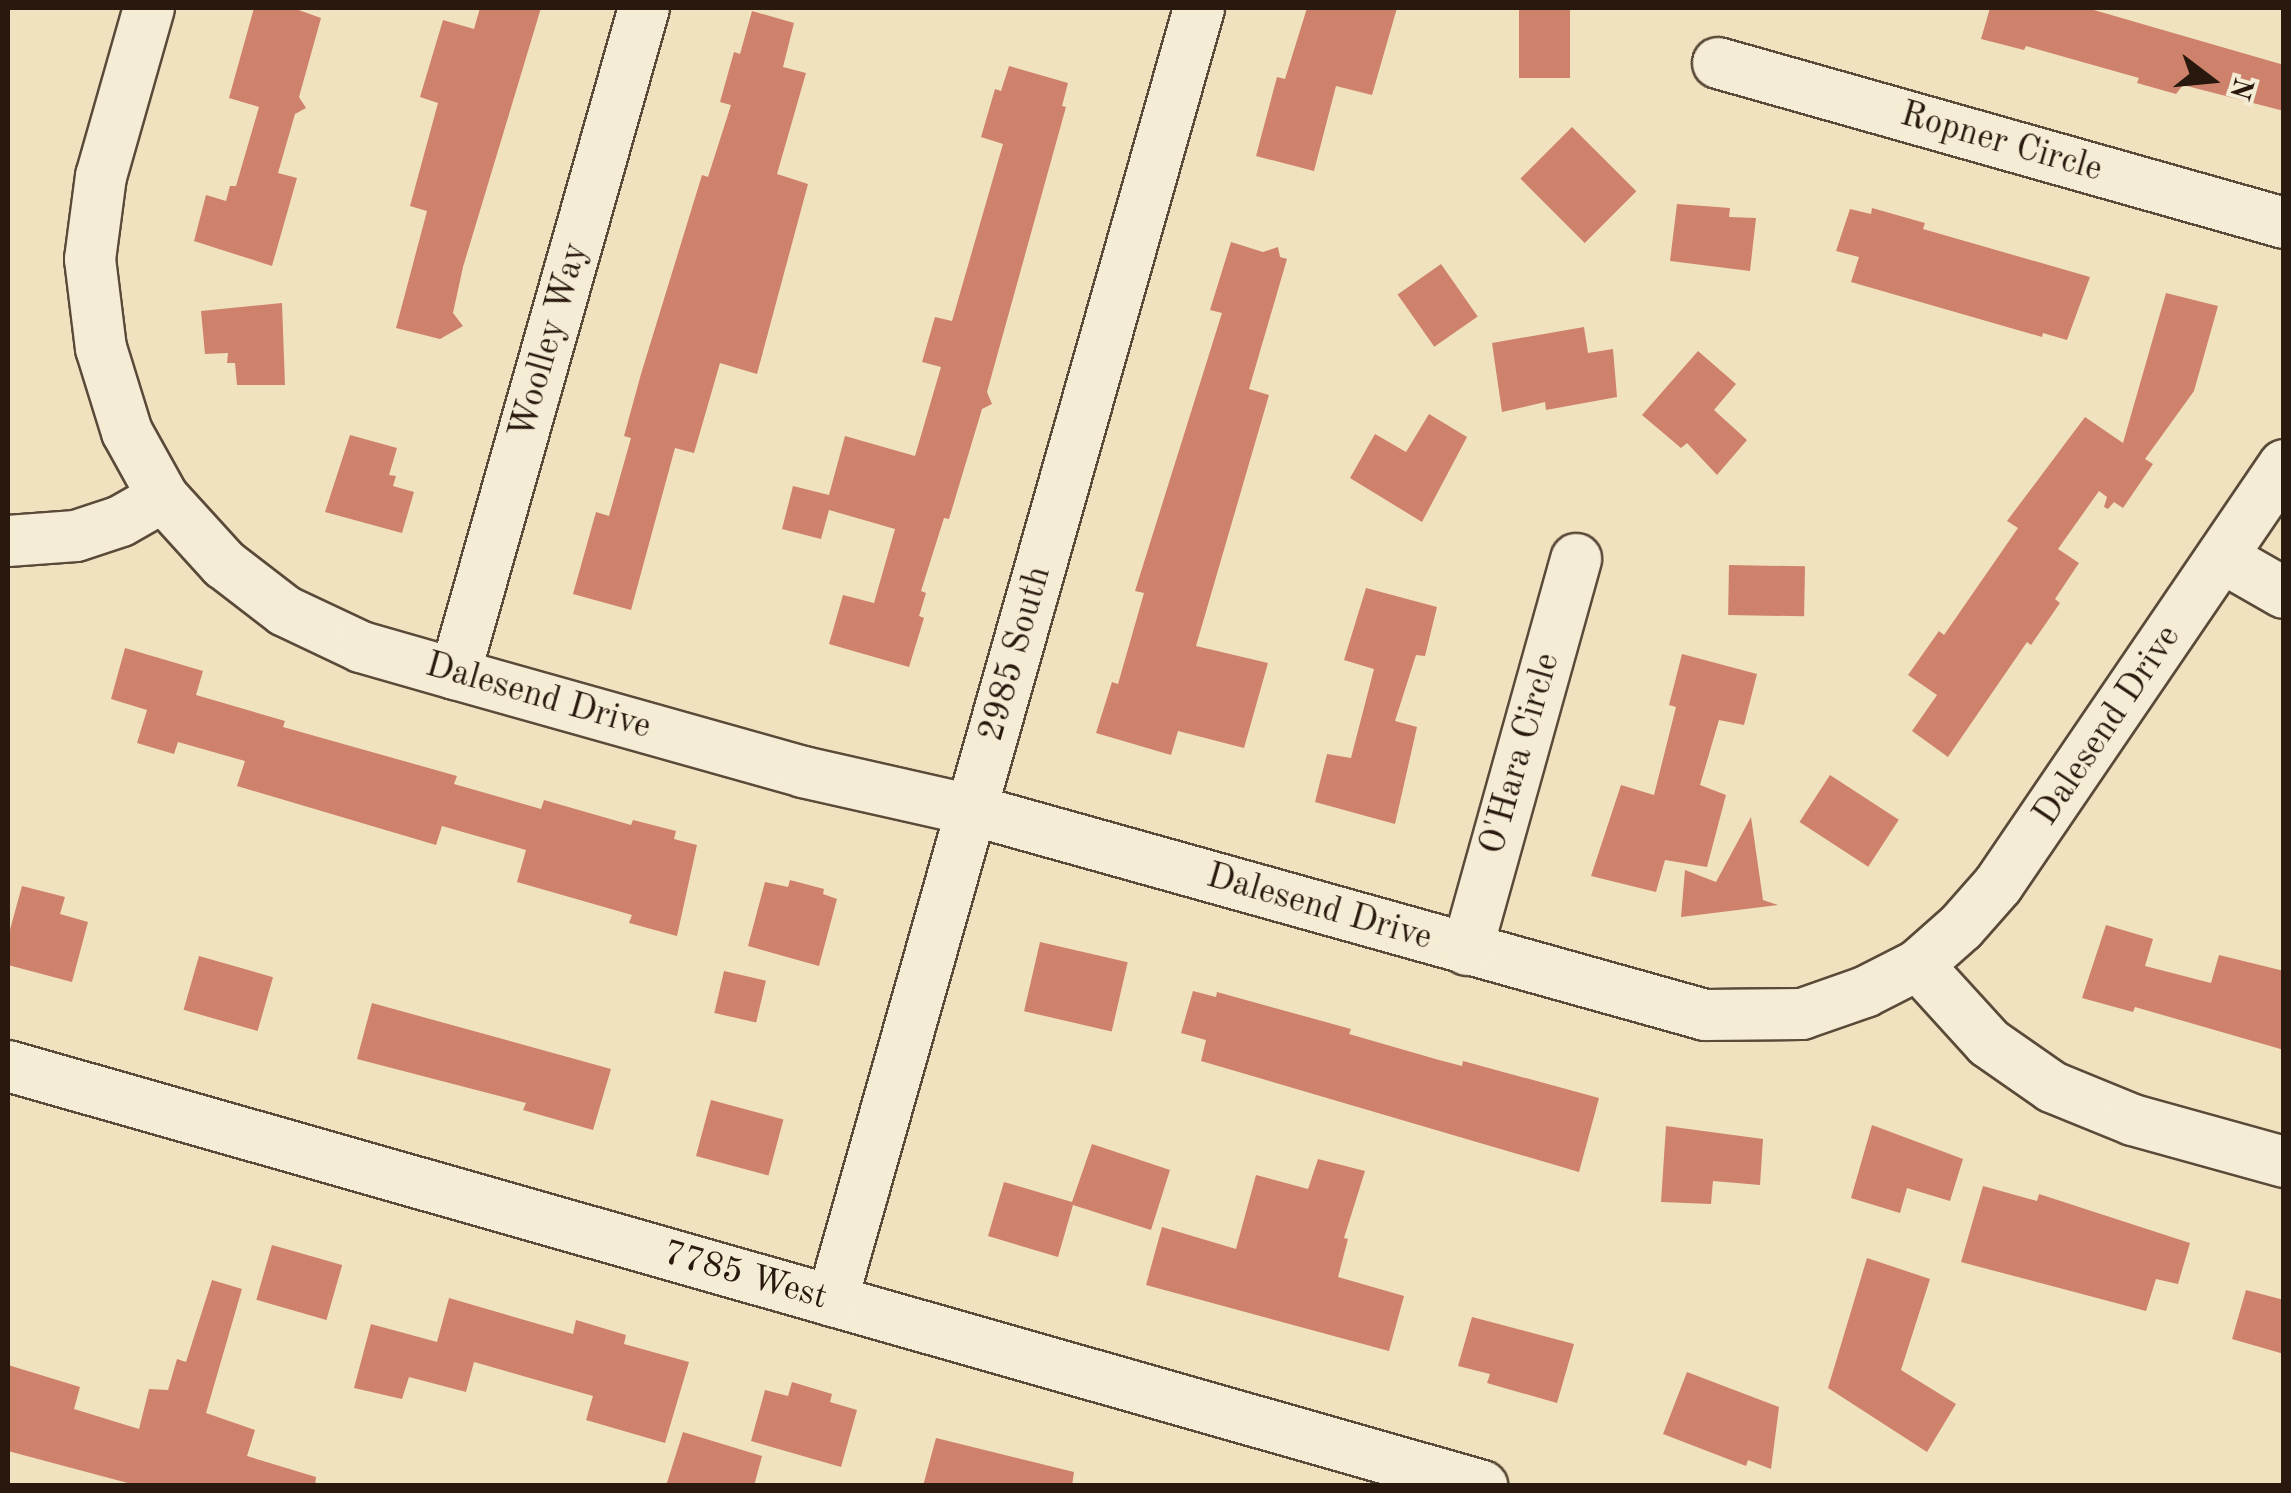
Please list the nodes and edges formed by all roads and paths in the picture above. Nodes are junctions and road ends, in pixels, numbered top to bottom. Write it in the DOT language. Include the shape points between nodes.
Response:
graph roads {
  1 [pos="149,8"];
  2 [pos="644,8"];
  3 [pos="1199,8"];
  4 [pos="1718,63"];
  5 [pos="2284,222"];
  6 [pos="2284,465"];
  7 [pos="163,497"];
  8 [pos="8,541"];
  9 [pos="2223,558"];
  10 [pos="1576,559"];
  11 [pos="2284,593"];
  12 [pos="455,674"];
  13 [pos="972,810"];
  14 [pos="1467,950"];
  15 [pos="1918,965"];
  16 [pos="8,1066"];
  17 [pos="2284,1162"];
  18 [pos="832,1301"];
  19 [pos="1482,1486"];
  1 -- 7 [label="street, Dalesend Drive" via="100,176 90,259 101,348 127,432"];
  2 -- 12 [label="street, Woolley Way"];
  3 -- 13 [label="street, 2985 South"];
  4 -- 5 [label="street, Ropner Circle"];
  6 -- 9 [label="street, Dalesend Drive"];
  7 -- 8 [label="street" via="121,522 76,536"];
  7 -- 12 [label="street, Dalesend Drive" via="224,564 286,611 362,647"];
  9 -- 11 [label="street"];
  9 -- 15 [label="street, Dalesend Drive" via="1998,885"];
  10 -- 14 [label="street, O'Hara Circle"];
  12 -- 13 [label="street, Dalesend Drive" via="803,772"];
  13 -- 14 [label="street, Dalesend Drive"];
  13 -- 18 [label="street, 2985 South"];
  14 -- 15 [label="street, Dalesend Drive" via="1706,1014 1754,1017 1802,1014"];
  15 -- 17 [label="street" via="1989,1042 2052,1087 2133,1120"];
  16 -- 18 [label="street, 7785 West"];
  18 -- 19 [label="street, 7785 West"];
}
